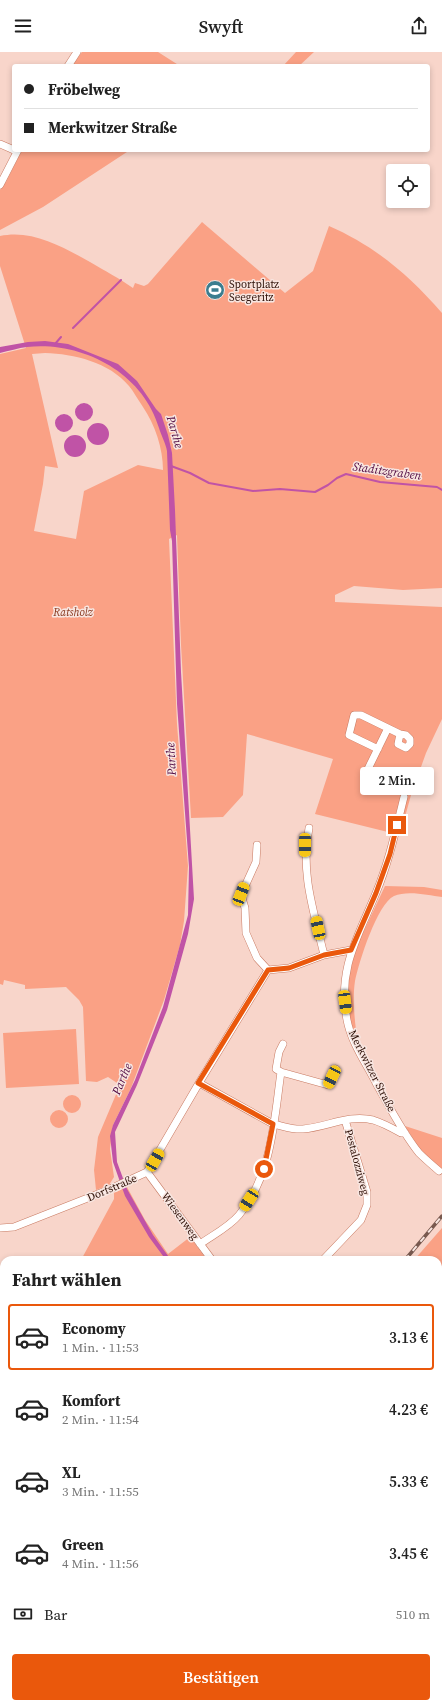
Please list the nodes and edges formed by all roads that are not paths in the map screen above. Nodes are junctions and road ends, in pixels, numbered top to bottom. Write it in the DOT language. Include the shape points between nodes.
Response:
graph roads {
  1 [pos="77,52"];
  2 [pos="69,64"];
  3 [pos="0,144"];
  4 [pos="12,148"];
  5 [pos="15,152"];
  6 [pos="0,185"];
  7 [pos="388,728"];
  8 [pos="400,734"];
  9 [pos="378,749"];
  10 [pos="365,775"];
  11 [pos="404,797"];
  12 [pos="309,828"];
  13 [pos="257,845"];
  14 [pos="351,950"];
  15 [pos="324,955"];
  16 [pos="268,970"];
  17 [pos="283,1044"];
  18 [pos="336,1069"];
  19 [pos="281,1072"];
  20 [pos="198,1083"];
  21 [pos="345,1120"];
  22 [pos="273,1124"];
  23 [pos="405,1133"];
  24 [pos="439,1171"];
  25 [pos="147,1172"];
  26 [pos="0,1228"];
  27 [pos="200,1244"];
  28 [pos="209,1256"];
  29 [pos="327,1256"];
  1 -- 2 [label="street"];
  3 -- 4 [label="street"];
  5 -- 6 [label="street"];
  7 -- 8 [label="street"];
  7 -- 9 [label="street"];
  7 -- 9 [label="street" via="361,715 354,715 349,735"];
  9 -- 10 [label="street"];
  11 -- 14 [label="street, Merkwitzer Straße" via="376,893"];
  12 -- 15 [label="street" via="305,845 305,871"];
  13 -- 16 [label="street" via="256,862 241,894 245,908 246,933 257,958"];
  14 -- 15 [label="street"];
  14 -- 23 [label="street, Merkwitzer Straße" via="346,974 347,1021 354,1041"];
  15 -- 16 [label="street" via="289,968"];
  16 -- 20 [label="street, Dorfstraße"];
  17 -- 19 [label="street" via="276,1069"];
  18 -- 19 [label="street" via="328,1085"];
  19 -- 22 [label="street"];
  20 -- 22 [label="street"];
  20 -- 25 [label="street, Dorfstraße"];
  21 -- 22 [label="street" via="303,1129"];
  21 -- 23 [label="street" via="373,1120"];
  21 -- 29 [label="street, Pestalozziweg" via="367,1192 367,1205 361,1220"];
  22 -- 27 [label="street" via="264,1169 249,1200 239,1215 227,1226"];
  23 -- 24 [label="street, Merkwitzer Straße" via="419,1153"];
  25 -- 26 [label="street, Dorfstraße" via="14,1228"];
  25 -- 27 [label="street, Wiesenweg"];
  27 -- 28 [label="street, Wiesenweg"];
}
